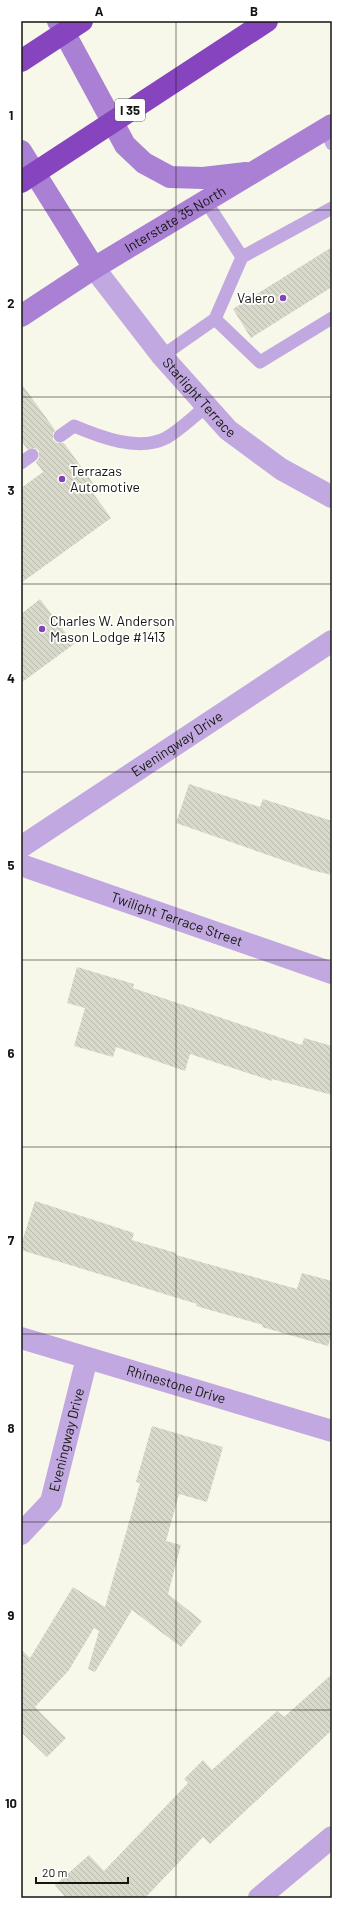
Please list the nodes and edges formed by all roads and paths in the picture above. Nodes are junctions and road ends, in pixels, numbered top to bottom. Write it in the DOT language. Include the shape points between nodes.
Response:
graph roads {
  1 [pos="58,21"];
  2 [pos="82,21"];
  3 [pos="267,21"];
  4 [pos="21,60"];
  5 [pos="330,133"];
  6 [pos="21,151"];
  7 [pos="253,172"];
  8 [pos="21,182"];
  9 [pos="206,200"];
  10 [pos="332,208"];
  11 [pos="242,257"];
  12 [pos="94,268"];
  13 [pos="21,316"];
  14 [pos="332,318"];
  15 [pos="215,319"];
  16 [pos="162,356"];
  17 [pos="207,406"];
  18 [pos="60,436"];
  19 [pos="332,497"];
  20 [pos="332,641"];
  21 [pos="21,847"];
  22 [pos="21,865"];
  23 [pos="332,973"];
  24 [pos="21,1338"];
  25 [pos="87,1358"];
  26 [pos="332,1431"];
  27 [pos="21,1534"];
  28 [pos="332,1837"];
  29 [pos="259,1898"];
  1 -- 7 [label="main road" via="125,146 144,163 170,177 204,178"];
  2 -- 4 [label="highway"];
  3 -- 8 [label="highway, I 35"];
  5 -- 7 [label="main road, Interstate 35 North"];
  6 -- 12 [label="main road"];
  7 -- 9 [label="main road, Interstate 35 North"];
  9 -- 11 [label="lane"];
  9 -- 12 [label="main road, Interstate 35 North"];
  10 -- 11 [label="lane"];
  11 -- 15 [label="lane"];
  12 -- 13 [label="main road, Interstate 35 North"];
  12 -- 16 [label="street, Starlight Terrace"];
  14 -- 15 [label="lane" via="260,362"];
  15 -- 16 [label="lane"];
  16 -- 17 [label="street, Starlight Terrace"];
  17 -- 18 [label="lane" via="165,438 139,444 104,438 74,426"];
  17 -- 19 [label="street, Starlight Terrace" via="228,430 281,469"];
  20 -- 21 [label="street, Eveningway Drive"];
  22 -- 23 [label="street, Twilight Terrace Street"];
  24 -- 25 [label="street, Rhinestone Drive"];
  25 -- 26 [label="street, Rhinestone Drive"];
  25 -- 27 [label="street, Eveningway Drive" via="51,1502"];
  28 -- 29 [label="street"];
}
